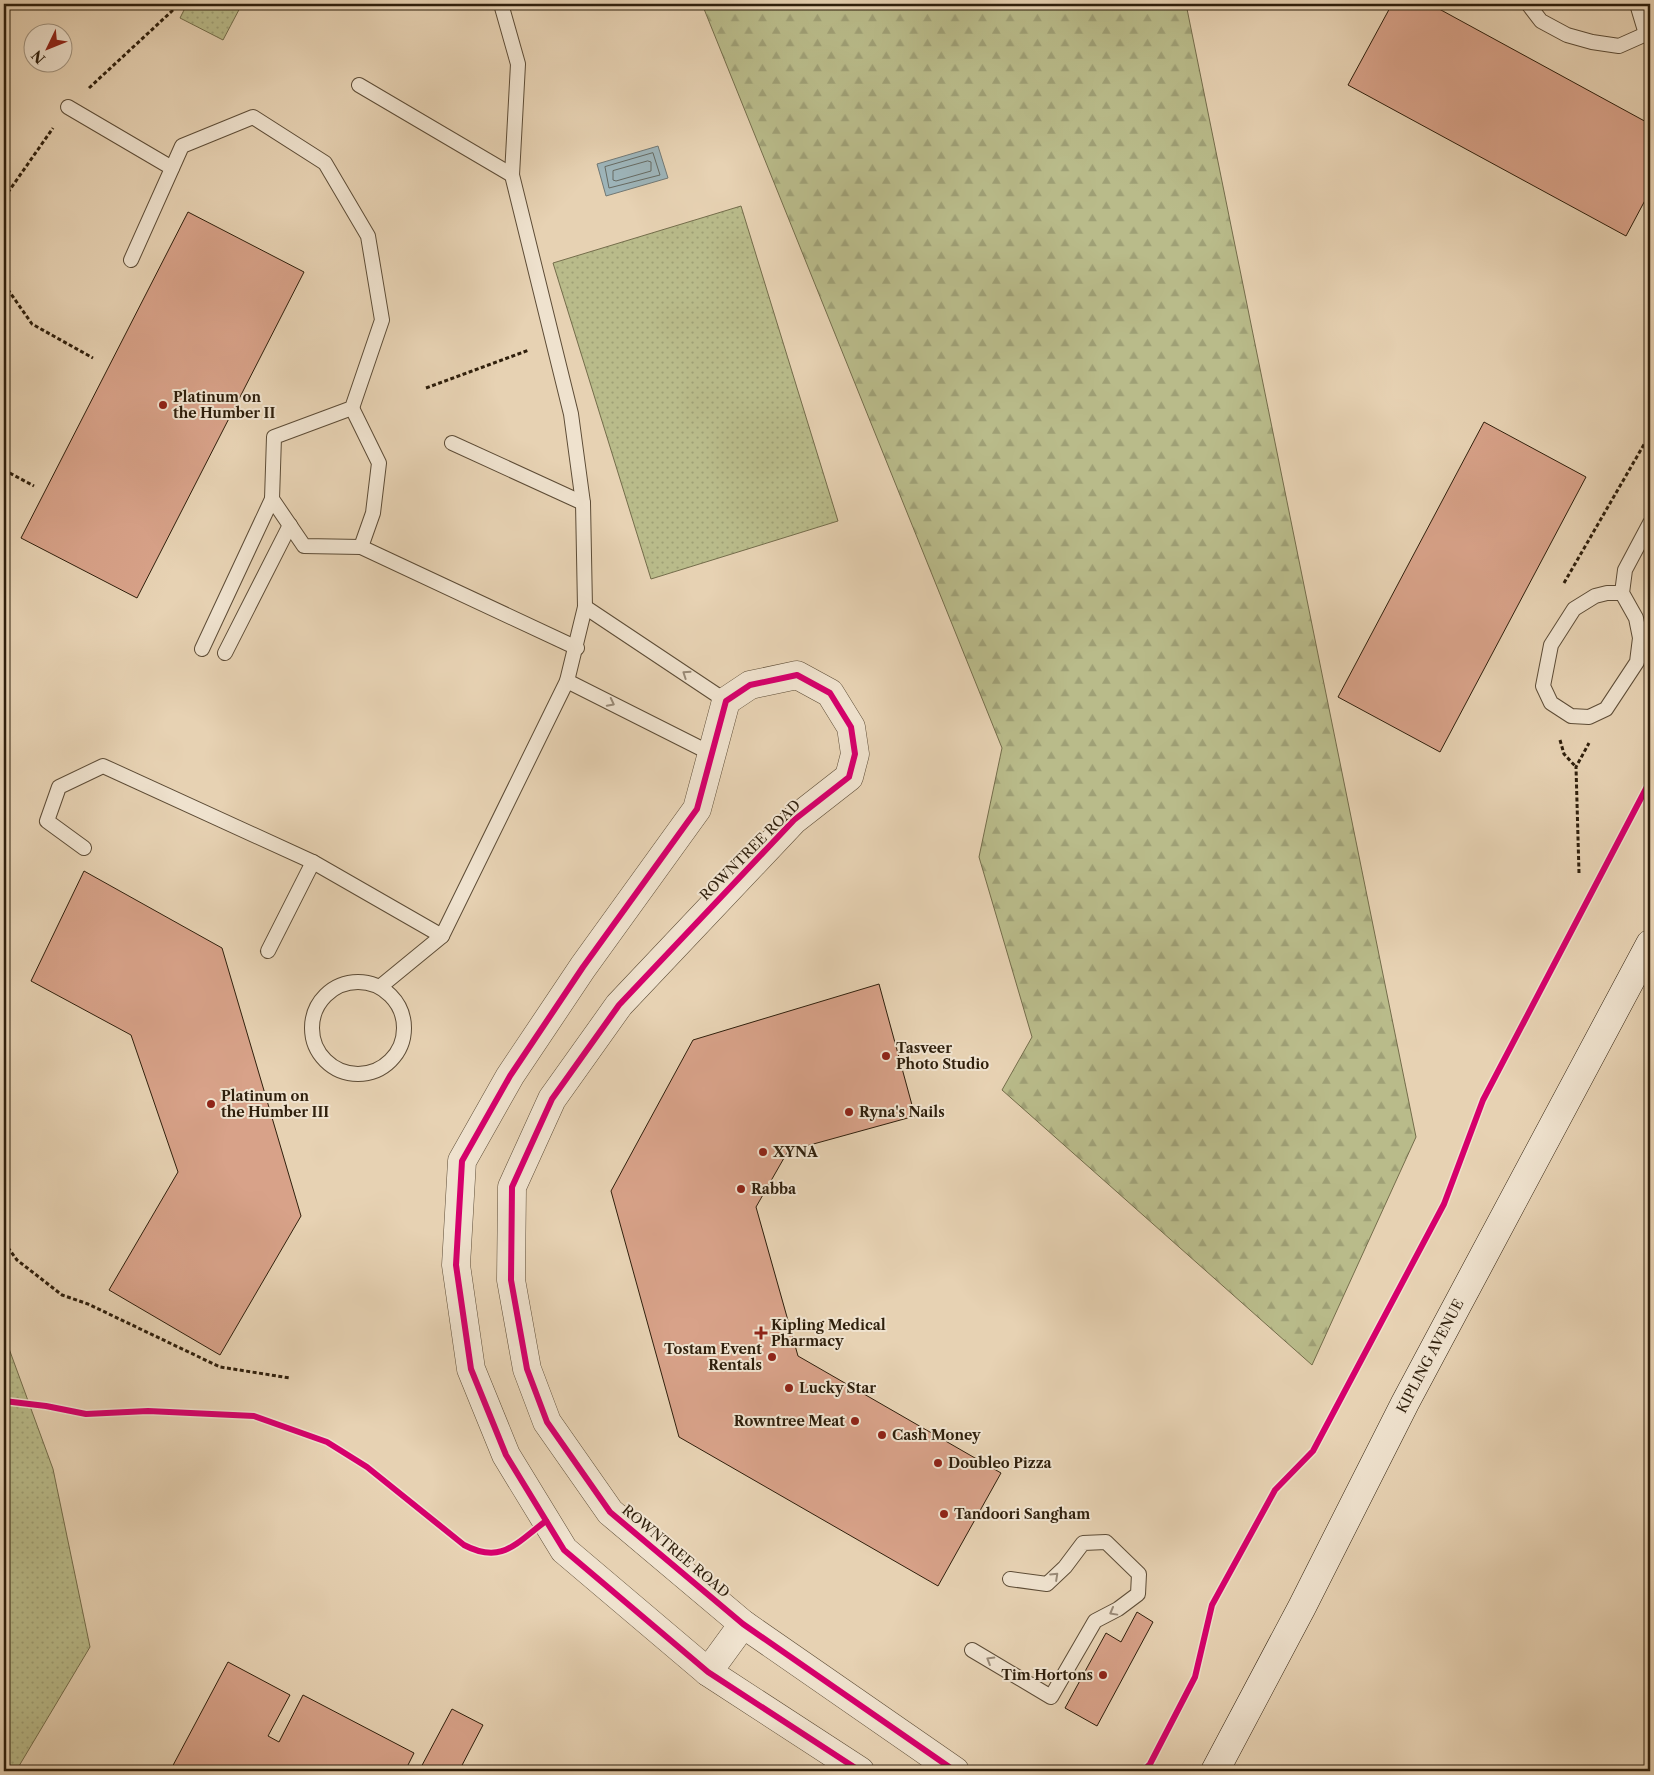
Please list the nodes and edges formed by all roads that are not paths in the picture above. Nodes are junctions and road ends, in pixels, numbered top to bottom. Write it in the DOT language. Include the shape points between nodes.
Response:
graph roads {
  1 [pos="501,4"];
  2 [pos="1528,4"];
  3 [pos="1637,4"];
  4 [pos="1648,35"];
  5 [pos="359,85"];
  6 [pos="68,107"];
  7 [pos="172,168"];
  8 [pos="512,174"];
  9 [pos="132,260"];
  10 [pos="352,408"];
  11 [pos="452,444"];
  12 [pos="272,499"];
  13 [pos="583,503"];
  14 [pos="1650,523"];
  15 [pos="290,525"];
  16 [pos="361,547"];
  17 [pos="1622,593"];
  18 [pos="585,608"];
  19 [pos="577,648"];
  20 [pos="202,649"];
  21 [pos="225,654"];
  22 [pos="567,681"];
  23 [pos="726,701"];
  24 [pos="712,754"];
  25 [pos="84,848"];
  26 [pos="313,862"];
  27 [pos="442,936"];
  28 [pos="1650,944"];
  29 [pos="268,951"];
  30 [pos="381,986"];
  31 [pos="1010,1579"];
  32 [pos="743,1624"];
  33 [pos="972,1650"];
  34 [pos="708,1672"];
  35 [pos="860,1771"];
  36 [pos="955,1771"];
  37 [pos="1215,1771"];
  1 -- 8 [label="lane" via="518,64"];
  2 -- 4 [label="lane" via="1541,21 1566,35 1592,42 1619,46"];
  3 -- 4 [label="lane"];
  5 -- 8 [label="lane"];
  6 -- 7 [label="lane"];
  7 -- 9 [label="lane"];
  7 -- 10 [label="lane" via="182,146 253,117 325,163 368,236 382,320"];
  8 -- 13 [label="lane" via="571,414"];
  10 -- 12 [label="lane" via="274,437"];
  10 -- 16 [label="lane" via="379,463 373,513"];
  11 -- 13 [label="lane"];
  12 -- 15 [label="lane"];
  12 -- 20 [label="lane"];
  13 -- 18 [label="lane"];
  14 -- 17 [label="lane" via="1625,570"];
  15 -- 16 [label="lane" via="304,546"];
  15 -- 21 [label="lane"];
  16 -- 19 [label="lane"];
  17 -- 17 [label="lane" via="1636,618 1640,638 1637,662 1606,709 1589,717 1571,716 1551,703 1543,686 1551,645 1574,608 1595,596"];
  18 -- 19 [label="lane"];
  23 -- 18 [label="lane, one-way"];
  19 -- 22 [label="lane"];
  22 -- 24 [label="lane, one-way"];
  22 -- 27 [label="lane"];
  23 -- 24 [label="street"];
  23 -- 32 [label="street, ROWNTREE ROAD" via="750,685 797,676 830,693 851,727 855,754 848,777 794,820 619,1005 552,1098 512,1188 511,1280 527,1368 547,1422 610,1512"];
  24 -- 34 [label="street" via="697,809 583,967 516,1068 462,1162 456,1265 471,1369 506,1455 555,1536 564,1550"];
  25 -- 26 [label="lane" via="47,821 59,787 103,766"];
  26 -- 27 [label="lane"];
  26 -- 29 [label="lane"];
  27 -- 30 [label="lane"];
  28 -- 37 [label="street, KIPLING AVENUE" via="1405,1404"];
  30 -- 30 [label="lane" via="360,980 342,984 326,993 315,1008 311,1026 314,1044 324,1060 334,1068 356,1074 374,1072 390,1062 401,1047 405,1029 402,1011 392,995"];
  31 -- 33 [label="lane, one-way" via="1046,1584 1084,1543 1106,1542 1139,1574 1138,1594 1118,1610 1095,1621 1051,1697"];
  32 -- 34 [label="street"];
  32 -- 36 [label="street, ROWNTREE ROAD"];
  34 -- 35 [label="street"];
}
